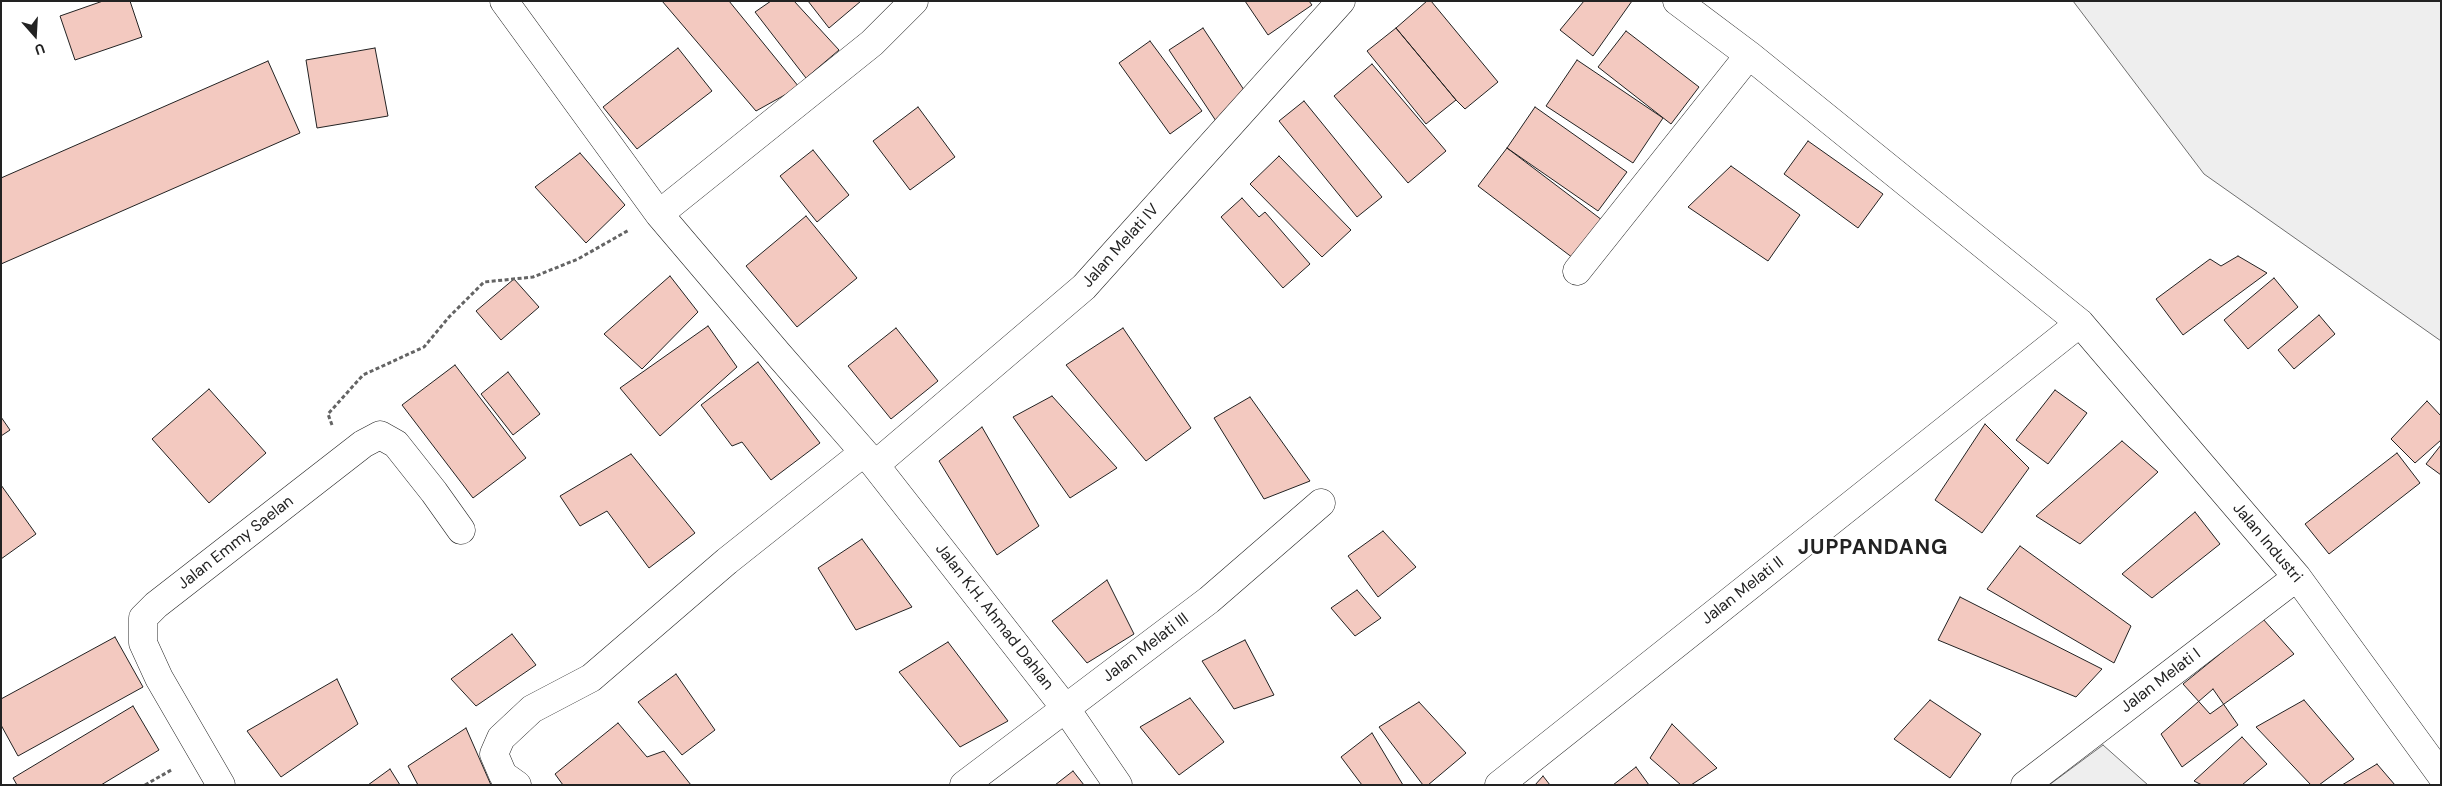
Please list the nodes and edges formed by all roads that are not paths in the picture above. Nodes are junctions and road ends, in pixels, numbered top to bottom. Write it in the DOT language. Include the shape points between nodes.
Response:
graph roads {
  1 [pos="504,1"];
  2 [pos="914,1"];
  3 [pos="1341,1"];
  4 [pos="1677,1"];
  5 [pos="1749,56"];
  6 [pos="659,214"];
  7 [pos="1577,271"];
  8 [pos="2080,323"];
  9 [pos="869,459"];
  10 [pos="1321,504"];
  11 [pos="461,530"];
  12 [pos="2296,577"];
  13 [pos="1066,709"];
  14 [pos="2441,775"];
  15 [pos="221,785"];
  16 [pos="517,785"];
  17 [pos="964,785"];
  18 [pos="1118,785"];
  19 [pos="1499,785"];
  20 [pos="2025,785"];
  1 -- 6 [label="street, Jalan K.H. Ahmad Dahlan"];
  2 -- 6 [label="street" via="872,43"];
  3 -- 9 [label="street, Jalan Melati IV" via="1084,287"];
  4 -- 5 [label="street, Jalan Industri"];
  5 -- 7 [label="street"];
  5 -- 8 [label="street, Jalan Industri"];
  6 -- 9 [label="street, Jalan K.H. Ahmad Dahlan"];
  8 -- 12 [label="street, Jalan Industri"];
  8 -- 19 [label="street, Jalan Melati II"];
  9 -- 13 [label="street, Jalan K.H. Ahmad Dahlan"];
  9 -- 16 [label="street, Jalan Melati IV" via="727,561 591,678 532,709 501,738 494,754 503,775"];
  10 -- 13 [label="street, Jalan Melati III" via="1209,600"];
  11 -- 15 [label="street, Jalan Emmy Saelan" via="396,444 380,435 372,437 143,618 143,643 159,678"];
  12 -- 14 [label="street, Jalan Industri"];
  12 -- 20 [label="street, Jalan Melati I"];
  13 -- 17 [label="street, Jalan Melati III"];
  13 -- 18 [label="street, Jalan K.H. Ahmad Dahlan"];
}
